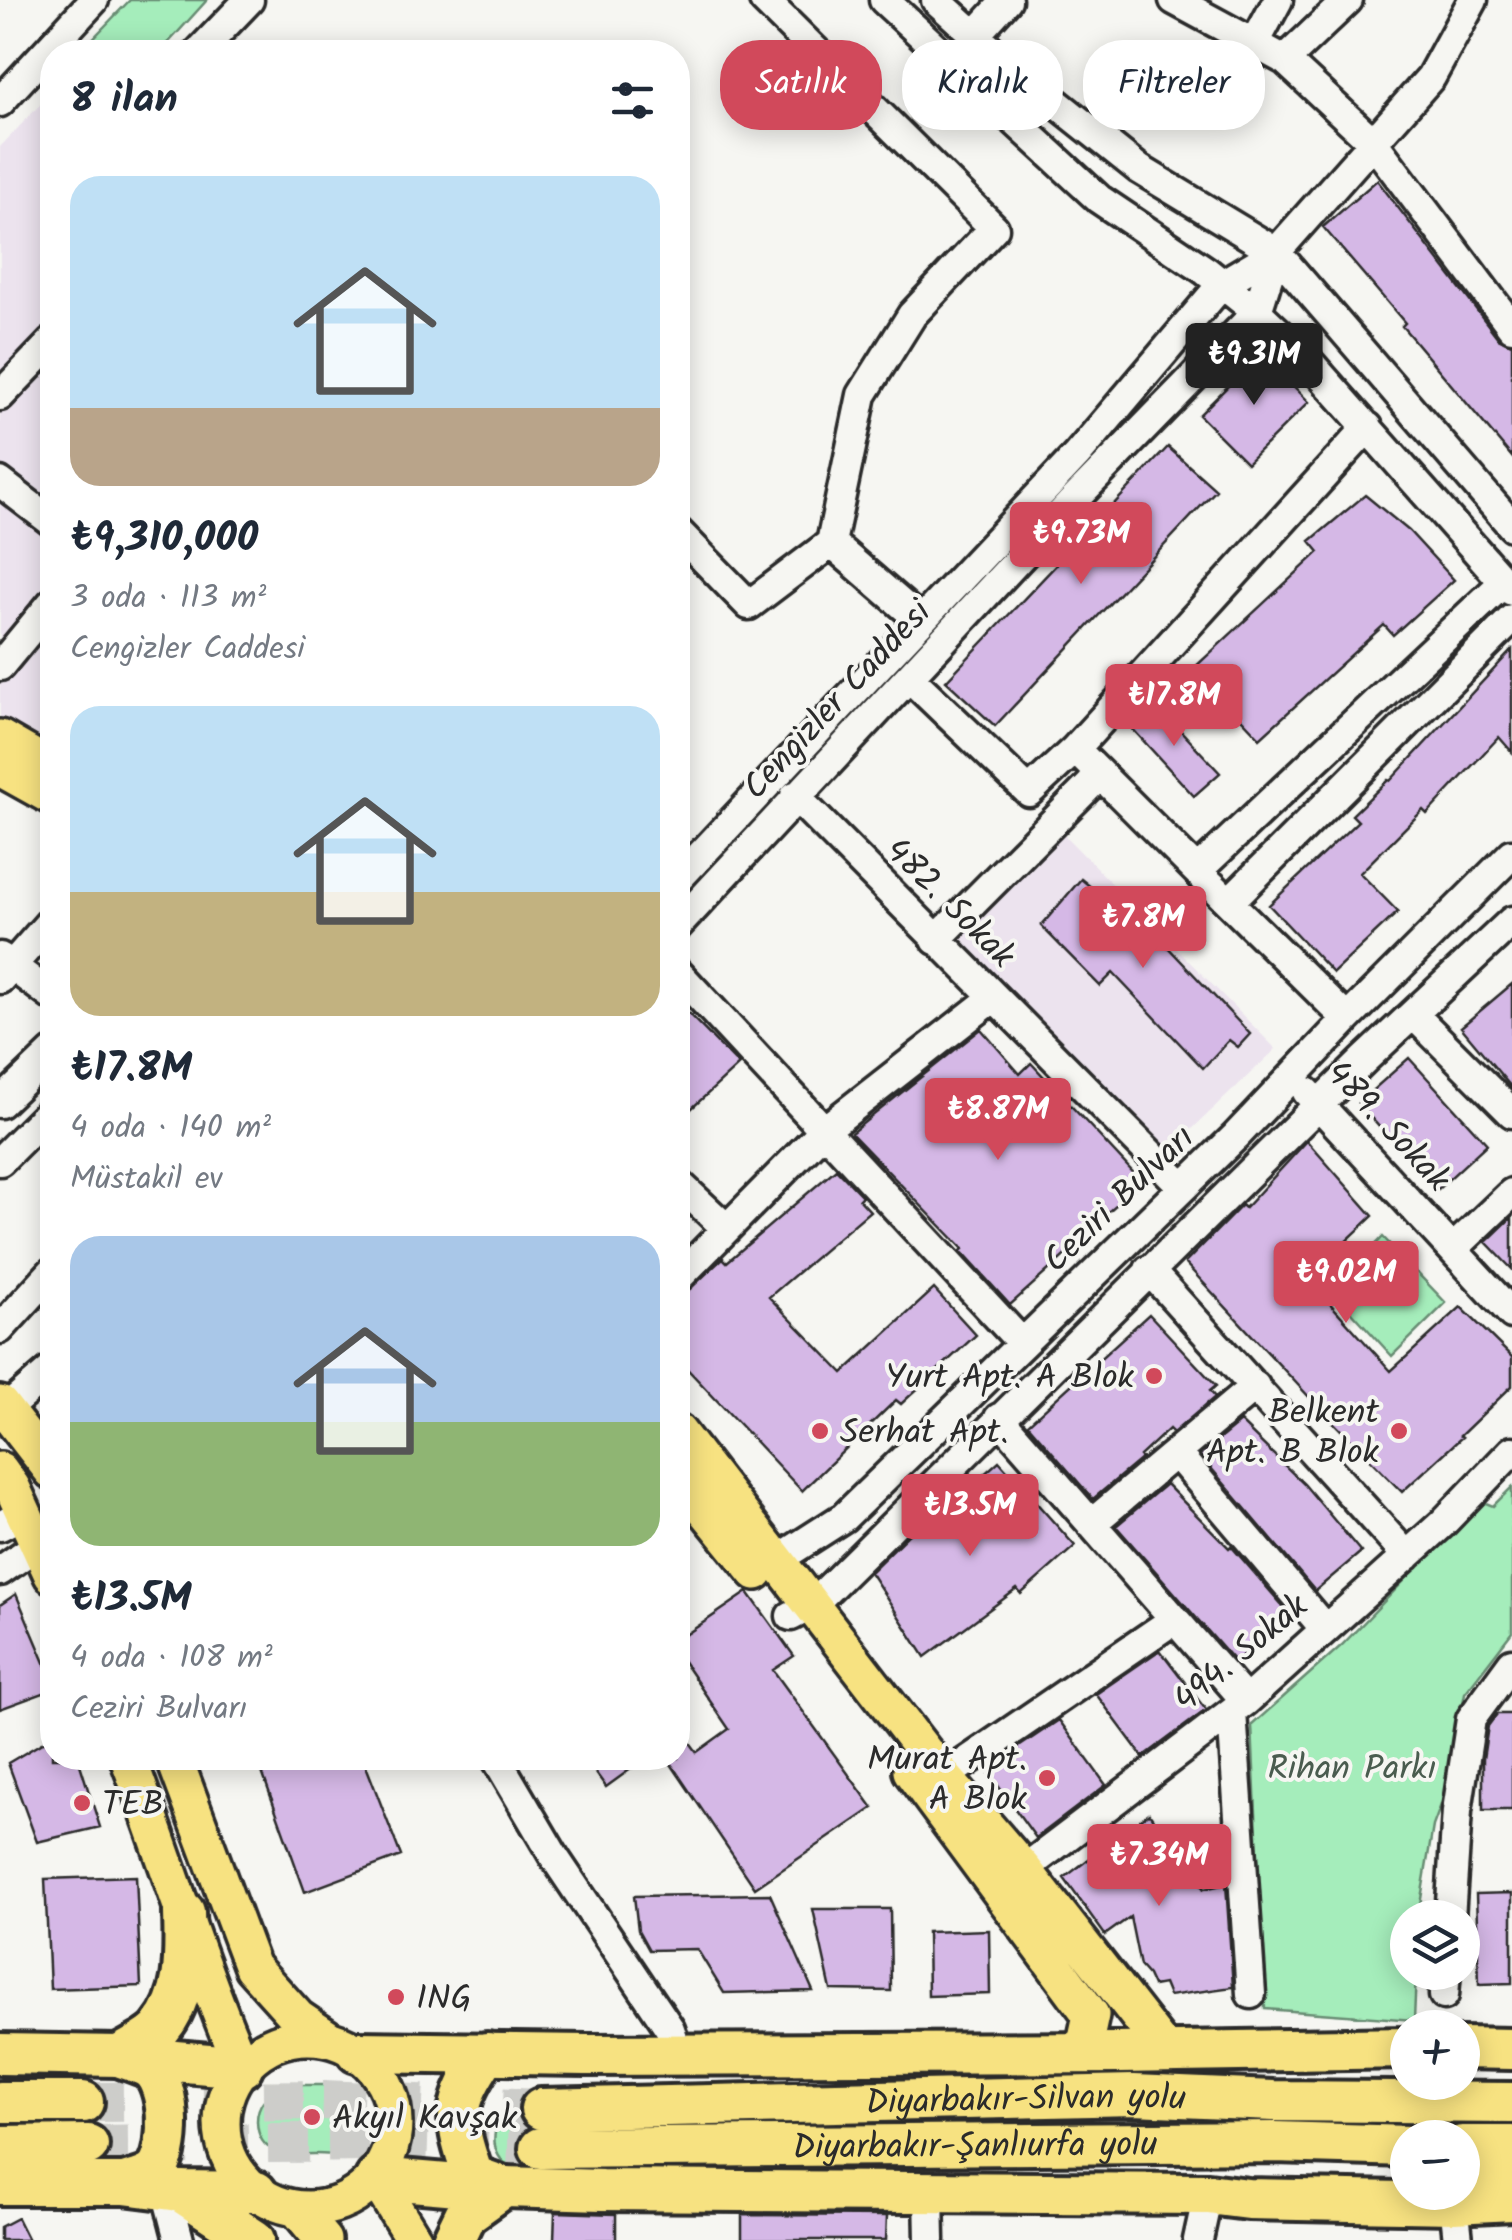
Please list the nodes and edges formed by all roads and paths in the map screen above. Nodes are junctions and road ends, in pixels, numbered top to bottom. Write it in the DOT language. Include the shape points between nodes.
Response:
graph roads {
  1 [pos="94,0"];
  2 [pos="249,0"];
  3 [pos="764,0"];
  4 [pos="884,0"];
  5 [pos="936,0"];
  6 [pos="1008,0"];
  7 [pos="1174,0"];
  8 [pos="1278,0"];
  9 [pos="1348,0"];
  10 [pos="1473,0"];
  11 [pos="975,36"];
  12 [pos="57,40"];
  13 [pos="211,40"];
  14 [pos="1249,40"];
  15 [pos="1257,40"];
  16 [pos="1265,48"];
  17 [pos="40,59"];
  18 [pos="1286,60"];
  19 [pos="0,102"];
  20 [pos="1373,142"];
  21 [pos="1276,252"];
  22 [pos="1222,284"];
  23 [pos="1257,312"];
  24 [pos="1512,327"];
  25 [pos="40,354"];
  26 [pos="0,396"];
  27 [pos="1368,427"];
  28 [pos="0,482"];
  29 [pos="40,513"];
  30 [pos="1512,526"];
  31 [pos="831,543"];
  32 [pos="690,544"];
  33 [pos="1508,587"];
  34 [pos="40,618"];
  35 [pos="1512,620"];
  36 [pos="920,622"];
  37 [pos="0,666"];
  38 [pos="910,678"];
  39 [pos="0,738"];
  40 [pos="1076,749"];
  41 [pos="40,761"];
  42 [pos="0,768"];
  43 [pos="1100,775"];
  44 [pos="40,791"];
  45 [pos="795,796"];
  46 [pos="1512,854"];
  47 [pos="690,865"];
  48 [pos="1197,871"];
  49 [pos="1230,901"];
  50 [pos="690,912"];
  51 [pos="1512,921"];
  52 [pos="40,932"];
  53 [pos="936,940"];
  54 [pos="4,967"];
  55 [pos="690,987"];
  56 [pos="40,989"];
  57 [pos="993,998"];
  58 [pos="1413,1014"];
  59 [pos="1347,1018"];
  60 [pos="40,1065"];
  61 [pos="1293,1076"];
  62 [pos="0,1103"];
  63 [pos="1318,1105"];
  64 [pos="1512,1113"];
  65 [pos="40,1121"];
  66 [pos="823,1131"];
  67 [pos="0,1161"];
  68 [pos="1183,1188"];
  69 [pos="1512,1193"];
  70 [pos="690,1194"];
  71 [pos="726,1228"];
  72 [pos="1454,1249"];
  73 [pos="690,1266"];
  74 [pos="1150,1270"];
  75 [pos="40,1285"];
  76 [pos="1512,1314"];
  77 [pos="0,1329"];
  78 [pos="1022,1343"];
  79 [pos="40,1379"];
  80 [pos="1254,1386"];
  81 [pos="2,1407"];
  82 [pos="998,1418"];
  83 [pos="690,1450"];
  84 [pos="1512,1451"];
  85 [pos="1176,1452"];
  86 [pos="40,1456"];
  87 [pos="0,1470"];
  88 [pos="690,1488"];
  89 [pos="1092,1524"];
  90 [pos="29,1540"];
  91 [pos="1406,1556"];
  92 [pos="766,1565"];
  93 [pos="0,1570"];
  94 [pos="802,1611"];
  95 [pos="1175,1619"];
  96 [pos="1325,1630"];
  97 [pos="1512,1663"];
  98 [pos="1239,1707"];
  99 [pos="132,1770"];
  100 [pos="178,1770"];
  101 [pos="503,1770"];
  102 [pos="944,1777"];
  103 [pos="1011,1879"];
  104 [pos="1451,1900"];
  105 [pos="184,1912"];
  106 [pos="1251,1994"];
  107 [pos="343,2046"];
  108 [pos="1390,2048"];
  109 [pos="1480,2048"];
  110 [pos="1512,2049"];
  111 [pos="1082,2052"];
  112 [pos="1167,2052"];
  113 [pos="487,2053"];
  114 [pos="0,2054"];
  115 [pos="678,2055"];
  116 [pos="119,2056"];
  117 [pos="242,2067"];
  118 [pos="1512,2077"];
  119 [pos="1480,2080"];
  120 [pos="1390,2089"];
  121 [pos="0,2102"];
  122 [pos="82,2102"];
  123 [pos="1273,2102"];
  124 [pos="1512,2103"];
  125 [pos="541,2129"];
  126 [pos="1161,2143"];
  127 [pos="88,2145"];
  128 [pos="1390,2145"];
  129 [pos="0,2146"];
  130 [pos="1480,2146"];
  131 [pos="1512,2146"];
  132 [pos="1390,2165"];
  133 [pos="376,2178"];
  134 [pos="1512,2178"];
  135 [pos="0,2184"];
  136 [pos="124,2184"];
  137 [pos="504,2188"];
  138 [pos="173,2191"];
  139 [pos="256,2192"];
  140 [pos="929,2192"];
  141 [pos="1208,2194"];
  142 [pos="1480,2194"];
  143 [pos="1512,2200"];
  144 [pos="1390,2203"];
  145 [pos="1480,2203"];
  146 [pos="297,2209"];
  147 [pos="179,2240"];
  148 [pos="254,2240"];
  149 [pos="323,2240"];
  150 [pos="414,2240"];
  151 [pos="454,2240"];
  152 [pos="930,2240"];
  153 [pos="1198,2240"];
  1 -- 12 [label="street"];
  2 -- 13 [label="street"];
  3 -- 31 [label="street" via="994,228 912,314 862,395"];
  4 -- 22 [label="street" via="1099,200"];
  5 -- 11 [label="street"];
  6 -- 11 [label="street"];
  7 -- 14 [label="street"];
  8 -- 15 [label="street"];
  9 -- 18 [label="street"];
  10 -- 20 [label="street, Cengizler Caddesi" via="1431,77"];
  11 -- 21 [label="street" via="1139,170"];
  16 -- 18 [label="street"];
  17 -- 19 [label="street"];
  18 -- 20 [label="street"];
  20 -- 21 [label="street, Cengizler Caddesi"];
  20 -- 24 [label="street"];
  21 -- 22 [label="street, Cengizler Caddesi"];
  21 -- 23 [label="street, Cengizler Caddesi"];
  21 -- 30 [label="street"];
  22 -- 23 [label="street"];
  22 -- 36 [label="street, Cengizler Caddesi" via="1077,455"];
  23 -- 27 [label="street"];
  23 -- 38 [label="street, Cengizler Caddesi"];
  25 -- 26 [label="street"];
  27 -- 33 [label="street"];
  27 -- 40 [label="street"];
  28 -- 29 [label="street"];
  31 -- 32 [label="street" via="749,604"];
  31 -- 36 [label="street"];
  33 -- 48 [label="street"];
  34 -- 37 [label="street"];
  35 -- 49 [label="street"];
  36 -- 47 [label="street, Cengizler Caddesi"];
  38 -- 40 [label="street" via="1029,792"];
  38 -- 45 [label="street, Cengizler Caddesi"];
  39 -- 41 [label="main road"];
  40 -- 43 [label="street"];
  42 -- 44 [label="main road"];
  43 -- 48 [label="street"];
  43 -- 53 [label="street"];
  45 -- 50 [label="street, Cengizler Caddesi"];
  45 -- 53 [label="street, 482. Sokak"];
  46 -- 59 [label="street, Ceziri Bulvarı"];
  48 -- 49 [label="street"];
  49 -- 59 [label="street"];
  51 -- 58 [label="street, Ceziri Bulvarı"];
  52 -- 54 [label="street"];
  53 -- 57 [label="street, 482. Sokak"];
  54 -- 56 [label="street"];
  55 -- 66 [label="street"];
  57 -- 66 [label="street"];
  57 -- 68 [label="street, 482. Sokak"];
  58 -- 63 [label="street, Ceziri Bulvarı"];
  58 -- 64 [label="street"];
  59 -- 61 [label="street, Ceziri Bulvarı"];
  60 -- 62 [label="street"];
  61 -- 63 [label="street, 489. Sokak"];
  61 -- 68 [label="street, Ceziri Bulvarı"];
  63 -- 72 [label="street, 489. Sokak"];
  63 -- 74 [label="street, Ceziri Bulvarı"];
  65 -- 67 [label="street"];
  66 -- 71 [label="street"];
  66 -- 78 [label="street"];
  68 -- 78 [label="street, Ceziri Bulvarı"];
  69 -- 72 [label="street"];
  70 -- 71 [label="street"];
  71 -- 73 [label="street"];
  72 -- 76 [label="street, 489. Sokak"];
  74 -- 80 [label="street"];
  74 -- 82 [label="street, Ceziri Bulvarı"];
  75 -- 77 [label="street"];
  78 -- 92 [label="street, Ceziri Bulvarı" via="844,1517"];
  79 -- 81 [label="street"];
  80 -- 85 [label="street"];
  80 -- 91 [label="street"];
  81 -- 86 [label="main road"];
  82 -- 89 [label="street"];
  82 -- 94 [label="street, Ceziri Bulvarı"];
  83 -- 92 [label="main road"];
  84 -- 91 [label="street, 494. Sokak"];
  85 -- 89 [label="street"];
  85 -- 96 [label="street"];
  87 -- 90 [label="main road"];
  88 -- 92 [label="main road"];
  89 -- 95 [label="street"];
  90 -- 93 [label="street"];
  91 -- 96 [label="street, 494. Sokak"];
  92 -- 94 [label="main road"];
  94 -- 102 [label="main road"];
  94 -- 103 [label="main road"];
  95 -- 98 [label="street"];
  95 -- 102 [label="street"];
  96 -- 98 [label="street, 494. Sokak"];
  97 -- 104 [label="street" via="1472,1720"];
  98 -- 103 [label="street, 494. Sokak"];
  98 -- 106 [label="street"];
  99 -- 105 [label="main road"];
  100 -- 107 [label="main road" via="252,1967 298,2018"];
  101 -- 115 [label="street" via="670,2029"];
  102 -- 103 [label="main road"];
  103 -- 111 [label="main road" via="1090,2015"];
  103 -- 112 [label="main road"];
  105 -- 116 [label="highway" via="185,1969 175,2004 159,2031"];
  105 -- 117 [label="main road"];
  107 -- 113 [label="highway"];
  107 -- 117 [label="main road" via="302,2037 279,2042"];
  107 -- 133 [label="main road" via="374,2068 394,2111 391,2146"];
  108 -- 112 [label="highway"];
  109 -- 110 [label="highway"];
  111 -- 112 [label="highway"];
  111 -- 115 [label="highway"];
  113 -- 115 [label="highway"];
  113 -- 137 [label="highway" via="456,2118 473,2176"];
  114 -- 116 [label="highway"];
  116 -- 117 [label="highway"];
  116 -- 136 [label="highway" via="151,2070 163,2090 168,2128 158,2167"];
  117 -- 139 [label="main road" via="230,2084 221,2122 230,2162"];
  118 -- 119 [label="highway"];
  120 -- 123 [label="highway"];
  121 -- 122 [label="highway"];
  123 -- 124 [label="highway, Diyarbakır-Silvan yolu"];
  123 -- 125 [label="highway, Diyarbakır-Silvan yolu" via="1134,2095"];
  125 -- 126 [label="highway, Diyarbakır-Şanlıurfa yolu"];
  126 -- 128 [label="highway, Diyarbakır-Şanlıurfa yolu"];
  126 -- 132 [label="highway"];
  127 -- 129 [label="highway"];
  130 -- 131 [label="highway"];
  133 -- 137 [label="highway"];
  133 -- 146 [label="main road" via="326,2208"];
  133 -- 150 [label="main road"];
  134 -- 142 [label="highway"];
  135 -- 136 [label="highway"];
  136 -- 138 [label="highway"];
  137 -- 140 [label="highway"];
  137 -- 151 [label="highway" via="466,2215"];
  138 -- 139 [label="highway"];
  138 -- 147 [label="street"];
  138 -- 148 [label="highway"];
  139 -- 146 [label="main road"];
  140 -- 141 [label="highway"];
  140 -- 152 [label="street"];
  141 -- 144 [label="highway"];
  141 -- 153 [label="street"];
  143 -- 145 [label="highway"];
  146 -- 149 [label="main road"];
}
